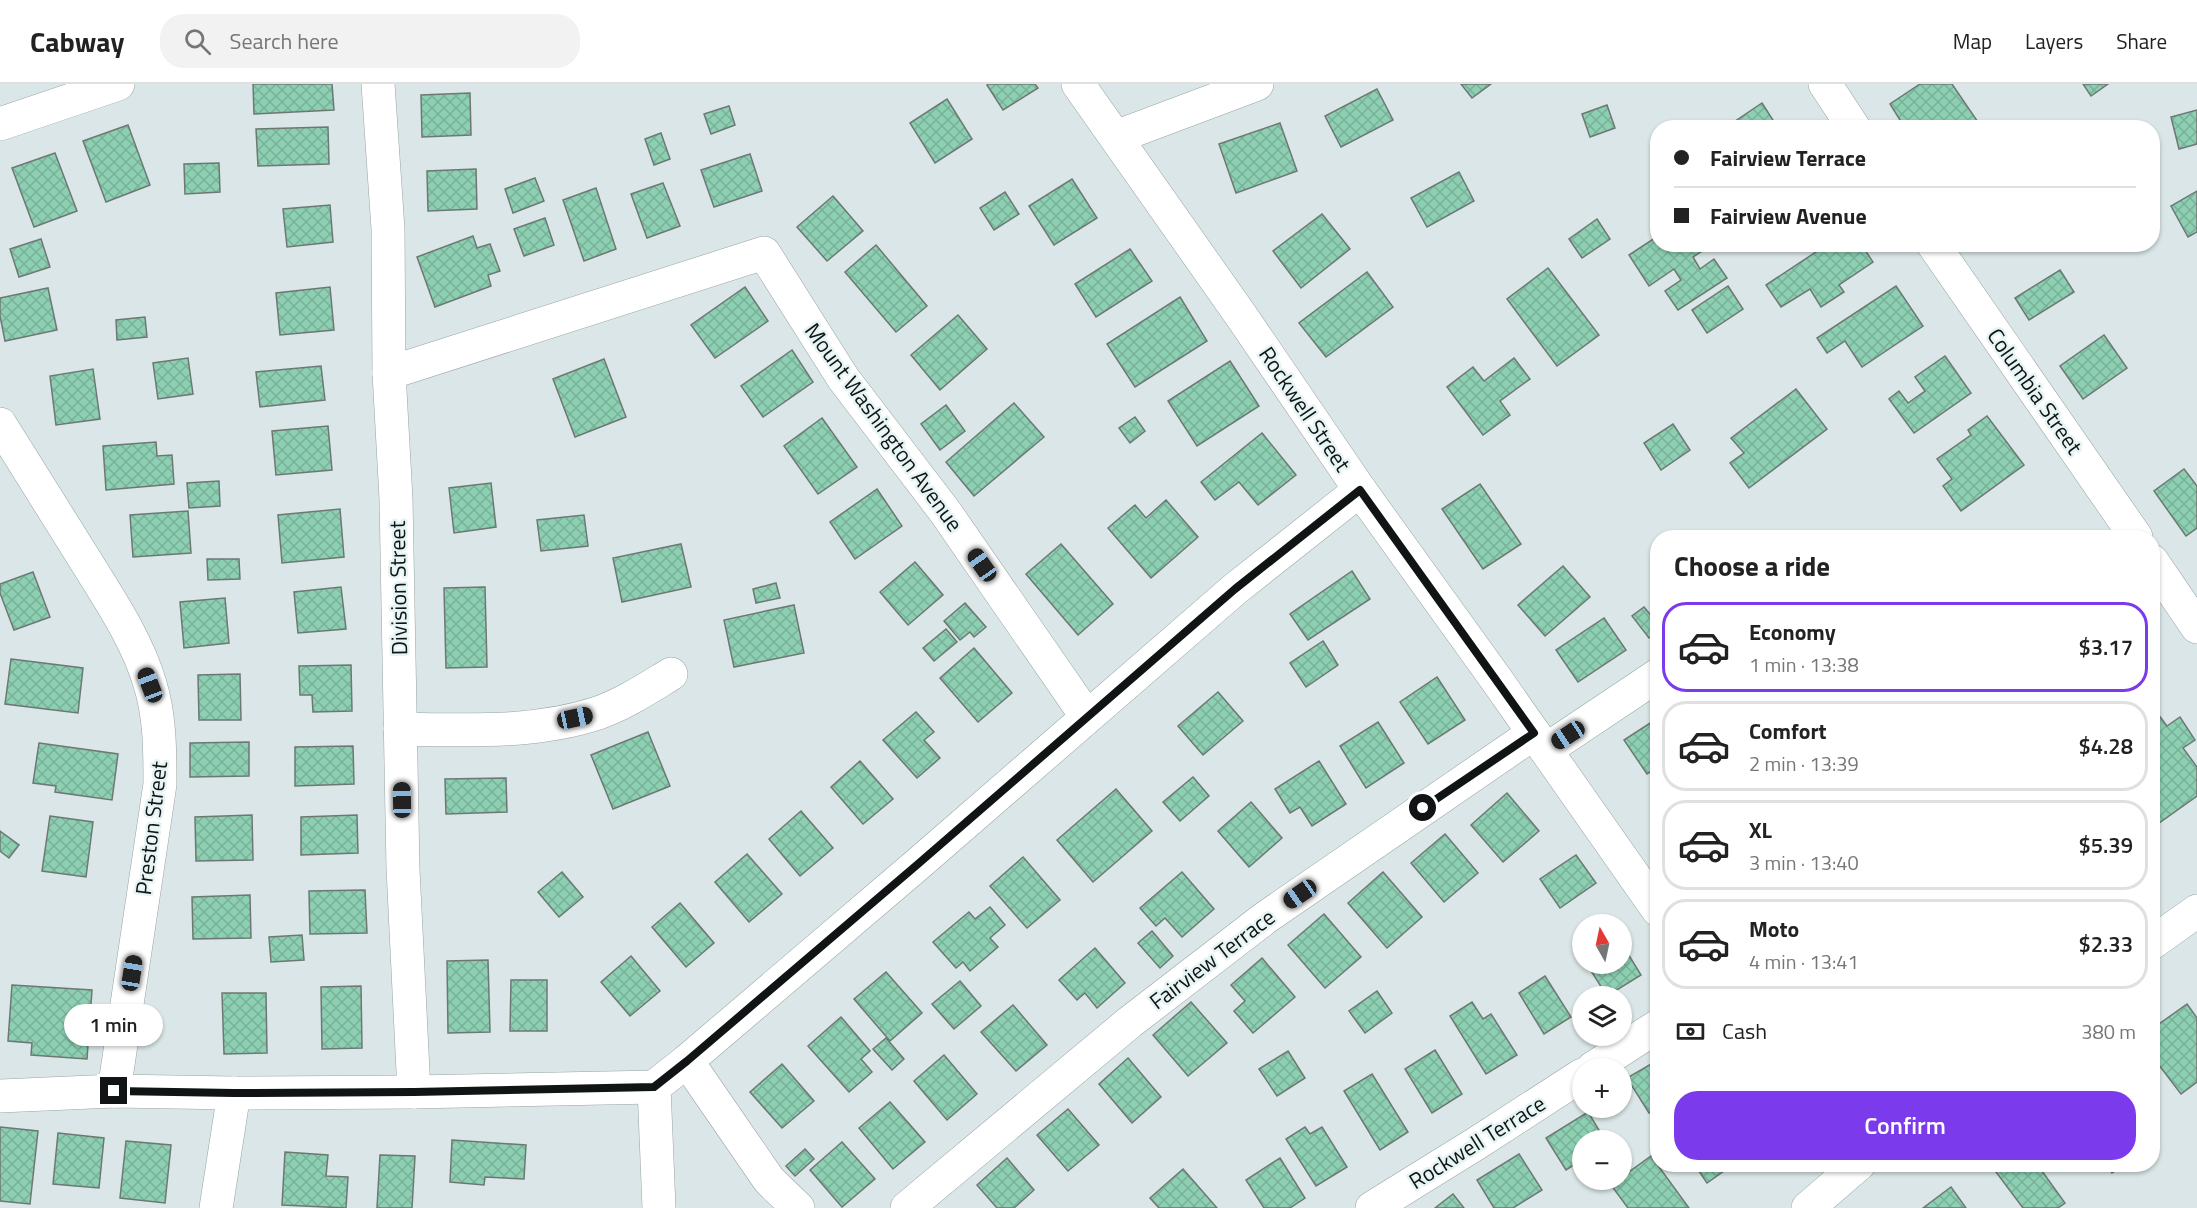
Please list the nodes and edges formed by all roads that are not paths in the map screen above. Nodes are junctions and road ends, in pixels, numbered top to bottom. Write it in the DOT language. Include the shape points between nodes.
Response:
graph roads {
  1 [pos="118,84"];
  2 [pos="378,84"];
  3 [pos="1078,84"];
  4 [pos="1257,84"];
  5 [pos="1824,84"];
  6 [pos="1849,120"];
  7 [pos="0,124"];
  8 [pos="1116,137"];
  9 [pos="1939,252"];
  10 [pos="389,373"];
  11 [pos="0,424"];
  12 [pos="1360,490"];
  13 [pos="2131,530"];
  14 [pos="2160,573"];
  15 [pos="2197,627"];
  16 [pos="671,674"];
  17 [pos="1650,680"];
  18 [pos="1087,717"];
  19 [pos="400,729"];
  20 [pos="1540,742"];
  21 [pos="1650,899"];
  22 [pos="2197,911"];
  23 [pos="2160,938"];
  24 [pos="1650,1031"];
  25 [pos="1608,1058"];
  26 [pos="687,1061"];
  27 [pos="1572,1081"];
  28 [pos="654,1087"];
  29 [pos="114,1091"];
  30 [pos="414,1092"];
  31 [pos="234,1093"];
  32 [pos="0,1096"];
  33 [pos="1843,1172"];
  34 [pos="216,1208"];
  35 [pos="658,1208"];
  36 [pos="798,1208"];
  37 [pos="907,1208"];
  38 [pos="1372,1208"];
  39 [pos="1808,1208"];
  1 -- 7 [label="street"];
  2 -- 10 [label="street, Division Street" via="388,229"];
  3 -- 8 [label="street, Rockwell Street"];
  4 -- 8 [label="street"];
  5 -- 6 [label="street"];
  8 -- 12 [label="street, Rockwell Street"];
  9 -- 13 [label="street, Columbia Street"];
  10 -- 18 [label="street, Mount Washington Avenue" via="764,253 843,378 946,513"];
  10 -- 19 [label="street, Division Street" via="396,499"];
  11 -- 29 [label="street, Preston Street" via="123,622 143,664 156,709 160,784"];
  12 -- 18 [label="street" via="1235,589"];
  12 -- 20 [label="street, Rockwell Street"];
  14 -- 15 [label="street"];
  16 -- 19 [label="street" via="598,713 552,723 506,730"];
  17 -- 20 [label="street, Fairview Terrace"];
  18 -- 26 [label="street"];
  19 -- 30 [label="street, Division Street"];
  20 -- 21 [label="street, Rockwell Street"];
  20 -- 37 [label="street, Fairview Terrace" via="1265,918 1130,1022"];
  22 -- 23 [label="street"];
  24 -- 25 [label="street"];
  26 -- 28 [label="street"];
  26 -- 36 [label="street" via="769,1180"];
  27 -- 38 [label="street, Rockwell Terrace"];
  28 -- 30 [label="street"];
  28 -- 35 [label="street"];
  29 -- 31 [label="street"];
  29 -- 32 [label="street"];
  30 -- 31 [label="street"];
  31 -- 34 [label="street"];
  33 -- 39 [label="street"];
}
